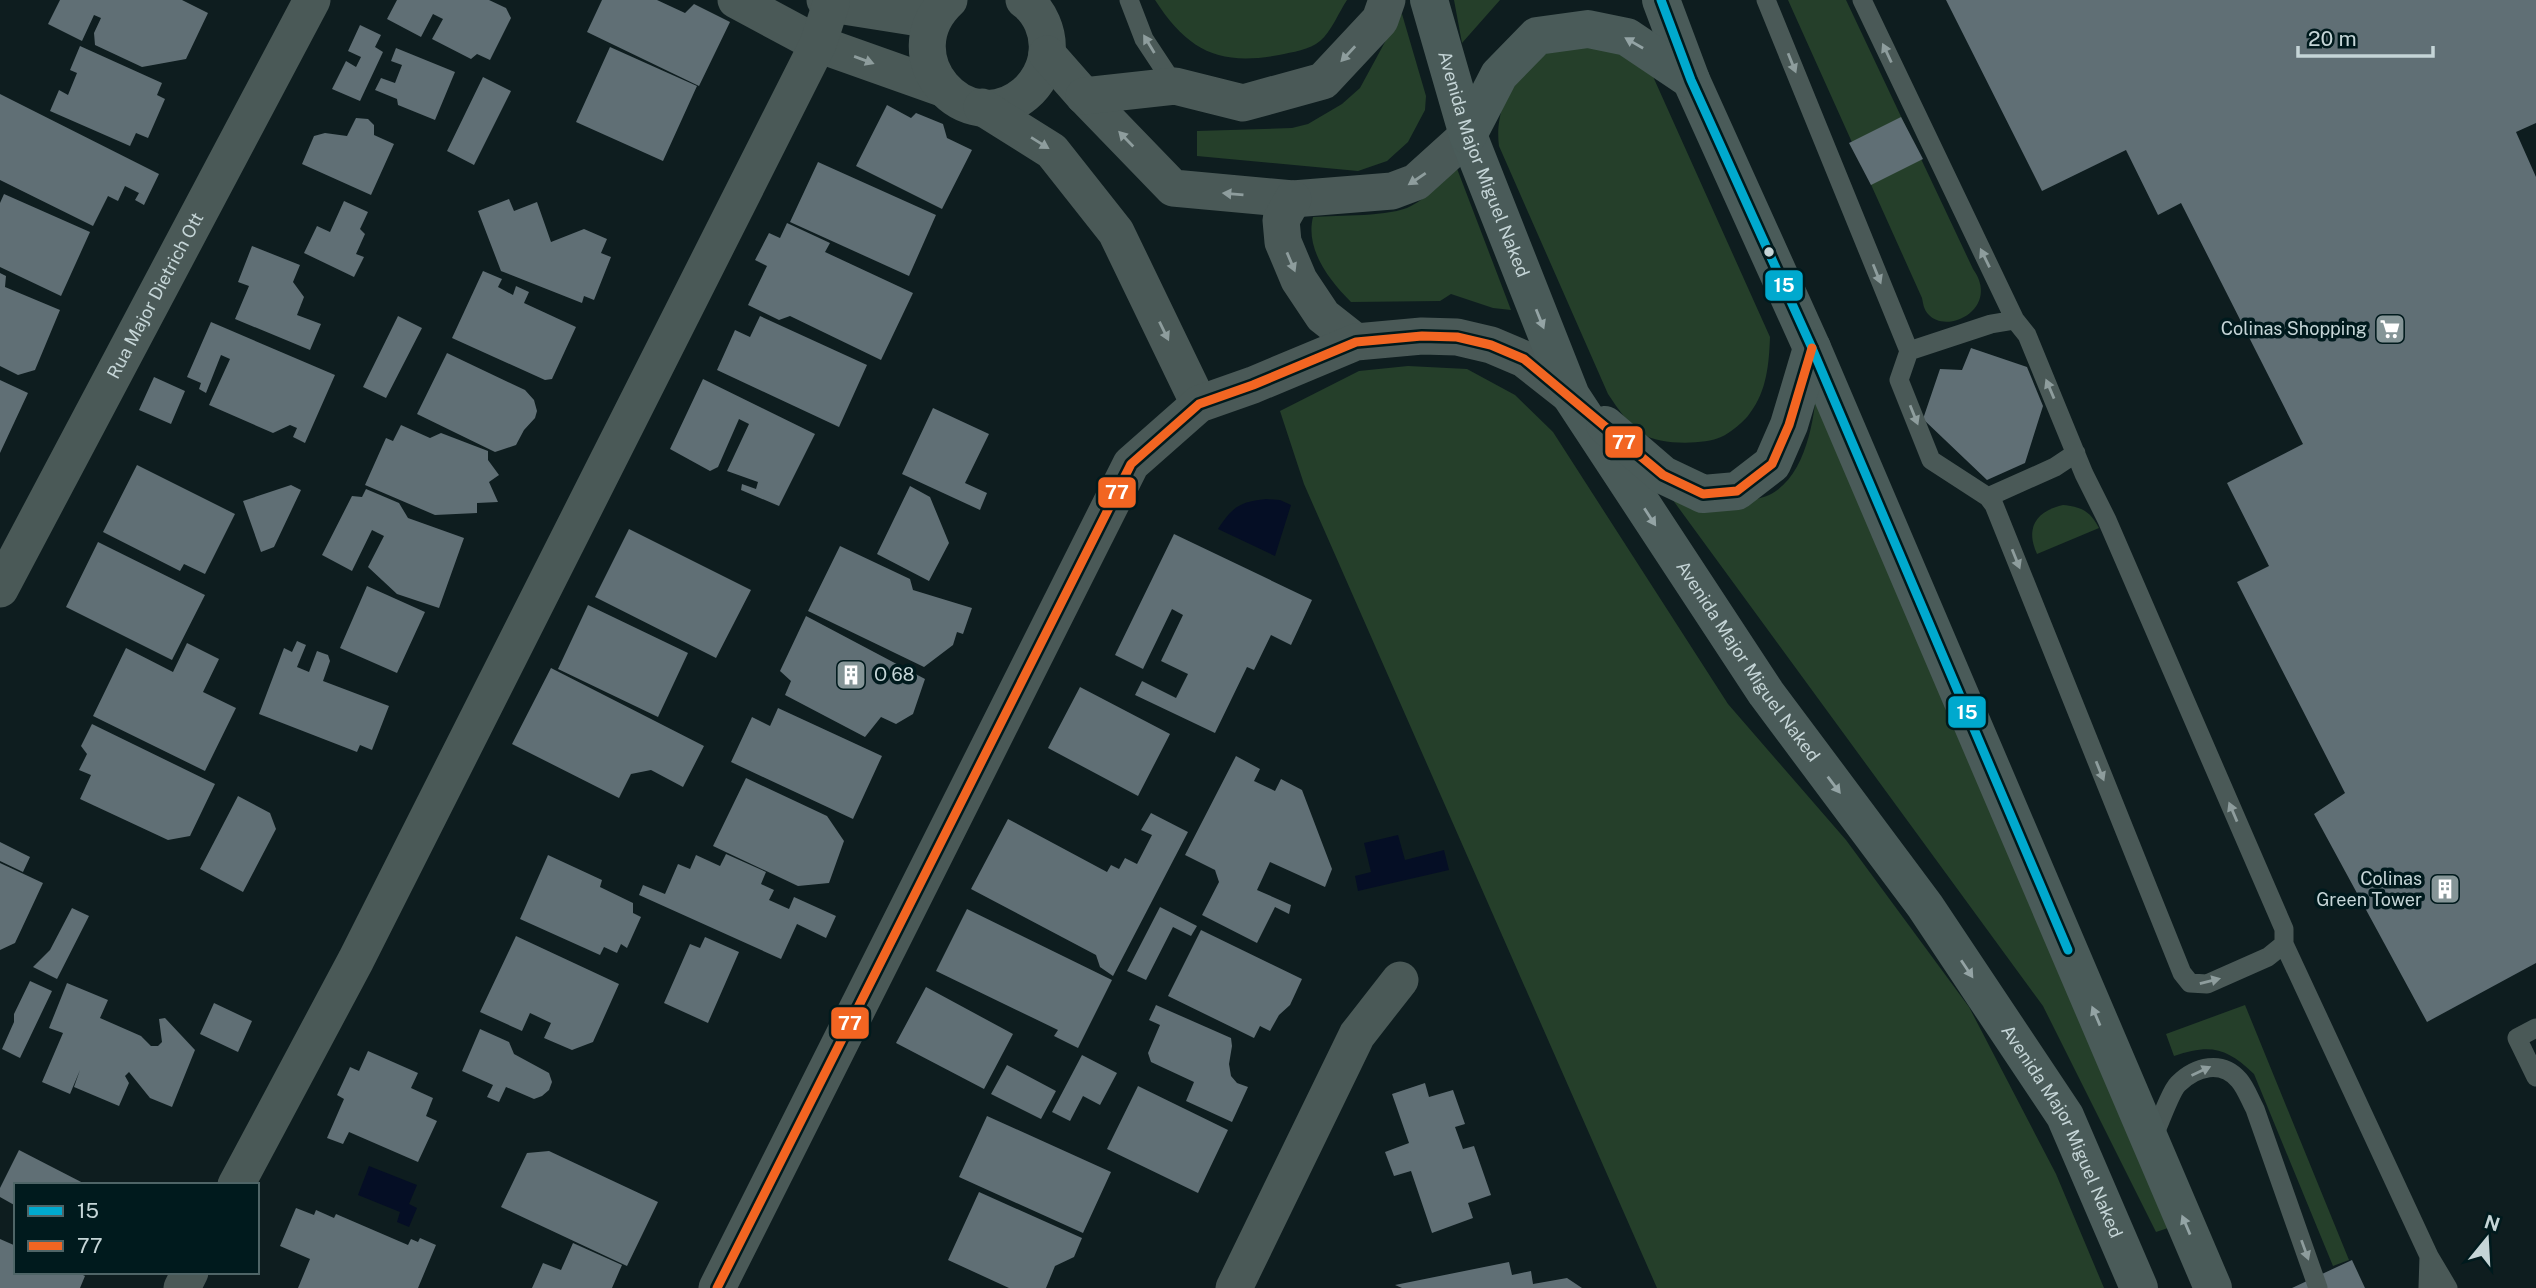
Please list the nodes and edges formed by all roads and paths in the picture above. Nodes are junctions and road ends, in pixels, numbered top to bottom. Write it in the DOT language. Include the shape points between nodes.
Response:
graph roads {
  1 [pos="312,0"];
  2 [pos="736,0"];
  3 [pos="1129,0"];
  4 [pos="1387,0"];
  5 [pos="1429,0"];
  6 [pos="1661,0"];
  7 [pos="1766,0"];
  8 [pos="1862,0"];
  9 [pos="828,2"];
  10 [pos="941,10"];
  11 [pos="1038,19"];
  12 [pos="818,44"];
  13 [pos="1691,80"];
  14 [pos="1175,86"];
  15 [pos="942,88"];
  16 [pos="1084,96"];
  17 [pos="982,107"];
  18 [pos="1468,135"];
  19 [pos="1293,199"];
  20 [pos="2015,320"];
  21 [pos="1356,342"];
  22 [pos="1812,348"];
  23 [pos="1909,351"];
  24 [pos="1571,396"];
  25 [pos="1199,404"];
  26 [pos="2076,453"];
  27 [pos="1989,497"];
  28 [pos="0,589"];
  29 [pos="2284,944"];
  30 [pos="1400,980"];
  31 [pos="2536,1028"];
  32 [pos="2536,1077"];
  33 [pos="2151,1144"];
  34 [pos="237,1183"];
  35 [pos="2429,1256"];
  36 [pos="717,1288"];
  37 [pos="1234,1288"];
  38 [pos="2139,1288"];
  39 [pos="2213,1288"];
  40 [pos="2318,1288"];
  41 [pos="2428,1288"];
  42 [pos="2448,1288"];
  1 -- 28 [label="street, Rua Major Dietrich Ott"];
  2 -- 12 [label="street"];
  14 -- 3 [label="lane, one-way" via="1144,39"];
  4 -- 14 [label="street, one-way" via="1380,20 1323,81 1243,103"];
  5 -- 18 [label="main road, Avenida Major Miguel Naked"];
  6 -- 13 [label="main road"];
  7 -- 23 [label="lane, one-way"];
  20 -- 8 [label="lane, one-way"];
  9 -- 10 [label="street"];
  9 -- 12 [label="street"];
  10 -- 15 [label="street" via="927,37 927,56"];
  11 -- 16 [label="street"];
  11 -- 17 [label="street" via="1042,71 1033,87 1018,99"];
  12 -- 15 [label="street, one-way"];
  12 -- 34 [label="street" via="356,960"];
  13 -- 18 [label="main road, one-way" via="1627,37 1588,29 1537,36 1499,75"];
  13 -- 22 [label="main road"];
  14 -- 16 [label="street"];
  15 -- 17 [label="street" via="967,104"];
  19 -- 16 [label="street, one-way" via="1173,188"];
  17 -- 25 [label="street, one-way" via="1052,150 1116,232"];
  18 -- 19 [label="street, one-way" via="1416,182 1392,191"];
  18 -- 24 [label="main road, Avenida Major Miguel Naked, one-way"];
  19 -- 21 [label="street, one-way" via="1281,220 1283,243 1293,267 1323,316"];
  20 -- 23 [label="lane"];
  26 -- 20 [label="lane, one-way" via="2028,335"];
  21 -- 24 [label="street" via="1422,336 1457,337 1491,345 1524,359"];
  21 -- 25 [label="street"];
  22 -- 24 [label="main road" via="1772,464 1737,491 1703,494 1663,475"];
  33 -- 22 [label="main road, one-way"];
  23 -- 27 [label="lane, one-way" via="1899,380 1931,460"];
  24 -- 38 [label="main road, Avenida Major Miguel Naked, one-way" via="1766,693 1925,906 2065,1116"];
  25 -- 36 [label="street" via="1131,464"];
  26 -- 27 [label="lane"];
  29 -- 26 [label="lane, one-way" via="2284,929"];
  27 -- 29 [label="lane, one-way" via="2182,973 2190,983 2207,984 2269,957"];
  29 -- 35 [label="lane"];
  30 -- 37 [label="street" via="1357,1035"];
  31 -- 32 [label="lane" via="2517,1038"];
  39 -- 33 [label="main road, one-way"];
  33 -- 40 [label="lane, one-way" via="2177,1084 2213,1065 2241,1081"];
  35 -- 41 [label="lane"];
  35 -- 42 [label="lane"];
}
